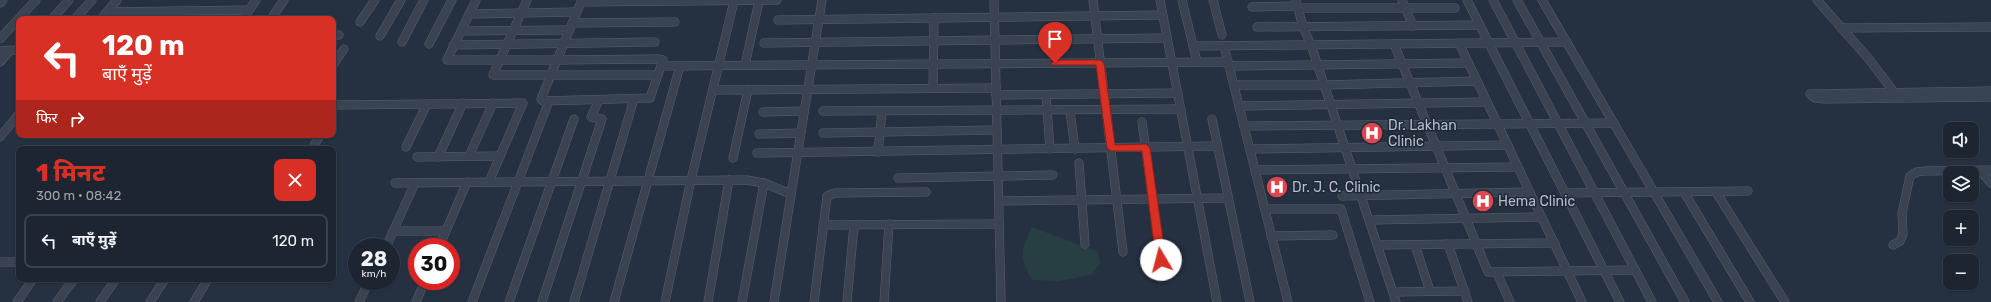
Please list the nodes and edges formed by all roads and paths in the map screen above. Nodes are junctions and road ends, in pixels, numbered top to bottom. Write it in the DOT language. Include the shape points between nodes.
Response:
graph roads {
  1 [pos="3,0"];
  2 [pos="36,0"];
  3 [pos="69,0"];
  4 [pos="92,0"];
  5 [pos="117,0"];
  6 [pos="256,0"];
  7 [pos="284,0"];
  8 [pos="374,0"];
  9 [pos="401,0"];
  10 [pos="424,0"];
  11 [pos="452,0"];
  12 [pos="476,0"];
  13 [pos="527,0"];
  14 [pos="759,0"];
  15 [pos="777,0"];
  16 [pos="822,0"];
  17 [pos="994,0"];
  18 [pos="1093,0"];
  19 [pos="1160,0"];
  20 [pos="1182,0"];
  21 [pos="1214,0"];
  22 [pos="1402,0"];
  23 [pos="1467,0"];
  24 [pos="1493,0"];
  25 [pos="1517,0"];
  26 [pos="1542,0"];
  27 [pos="1817,0"];
  28 [pos="679,1"];
  29 [pos="734,1"];
  30 [pos="0,3"];
  31 [pos="1297,5"];
  32 [pos="1252,7"];
  33 [pos="1406,8"];
  34 [pos="1455,8"];
  35 [pos="250,10"];
  36 [pos="107,12"];
  37 [pos="522,12"];
  38 [pos="576,12"];
  39 [pos="469,14"];
  40 [pos="1094,15"];
  41 [pos="1163,15"];
  42 [pos="21,16"];
  43 [pos="55,16"];
  44 [pos="78,16"];
  45 [pos="104,16"];
  46 [pos="245,16"];
  47 [pos="273,16"];
  48 [pos="994,16"];
  49 [pos="934,18"];
  50 [pos="778,20"];
  51 [pos="818,20"];
  52 [pos="16,22"];
  53 [pos="360,22"];
  54 [pos="675,22"];
  55 [pos="572,23"];
  56 [pos="1480,25"];
  57 [pos="1413,26"];
  58 [pos="1258,27"];
  59 [pos="1303,27"];
  60 [pos="1991,27"];
  61 [pos="1841,28"];
  62 [pos="461,30"];
  63 [pos="514,30"];
  64 [pos="569,30"];
  65 [pos="1222,35"];
  66 [pos="380,36"];
  67 [pos="1167,38"];
  68 [pos="0,39"];
  69 [pos="1097,39"];
  70 [pos="935,40"];
  71 [pos="995,40"];
  72 [pos="402,42"];
  73 [pos="655,42"];
  74 [pos="815,42"];
  75 [pos="1567,42"];
  76 [pos="564,43"];
  77 [pos="764,43"];
  78 [pos="1459,43"];
  79 [pos="1488,43"];
  80 [pos="1515,43"];
  81 [pos="1541,43"];
  82 [pos="430,44"];
  83 [pos="507,44"];
  84 [pos="1311,44"];
  85 [pos="1394,44"];
  86 [pos="453,45"];
  87 [pos="1194,46"];
  88 [pos="1224,46"];
  89 [pos="344,49"];
  90 [pos="10,50"];
  91 [pos="16,50"];
  92 [pos="0,51"];
  93 [pos="500,60"];
  94 [pos="557,60"];
  95 [pos="336,61"];
  96 [pos="0,62"];
  97 [pos="1197,62"];
  98 [pos="1100,63"];
  99 [pos="1172,63"];
  100 [pos="1468,63"];
  101 [pos="934,64"];
  102 [pos="995,64"];
  103 [pos="1229,64"];
  104 [pos="1401,64"];
  105 [pos="811,65"];
  106 [pos="1318,65"];
  107 [pos="661,66"];
  108 [pos="680,66"];
  109 [pos="718,66"];
  110 [pos="745,66"];
  111 [pos="551,75"];
  112 [pos="658,75"];
  113 [pos="1477,81"];
  114 [pos="1410,83"];
  115 [pos="1234,85"];
  116 [pos="1324,86"];
  117 [pos="933,88"];
  118 [pos="808,89"];
  119 [pos="713,90"];
  120 [pos="748,90"];
  121 [pos="1991,90"];
  122 [pos="996,92"];
  123 [pos="1894,92"];
  124 [pos="1178,93"];
  125 [pos="1046,94"];
  126 [pos="1104,94"];
  127 [pos="1991,97"];
  128 [pos="634,99"];
  129 [pos="549,100"];
  130 [pos="599,100"];
  131 [pos="1487,102"];
  132 [pos="463,103"];
  133 [pos="493,103"];
  134 [pos="1418,103"];
  135 [pos="427,104"];
  136 [pos="1330,104"];
  137 [pos="336,105"];
  138 [pos="1239,106"];
  139 [pos="1181,109"];
  140 [pos="823,111"];
  141 [pos="882,111"];
  142 [pos="996,111"];
  143 [pos="1047,111"];
  144 [pos="1070,111"];
  145 [pos="1106,111"];
  146 [pos="763,112"];
  147 [pos="804,112"];
  148 [pos="16,118"];
  149 [pos="574,119"];
  150 [pos="1212,119"];
  151 [pos="1142,122"];
  152 [pos="1614,123"];
  153 [pos="1498,124"];
  154 [pos="1529,124"];
  155 [pos="1559,124"];
  156 [pos="1586,124"];
  157 [pos="1337,125"];
  158 [pos="1427,125"];
  159 [pos="1244,126"];
  160 [pos="997,130"];
  161 [pos="880,132"];
  162 [pos="801,133"];
  163 [pos="823,133"];
  164 [pos="759,134"];
  165 [pos="0,137"];
  166 [pos="1217,146"];
  167 [pos="1508,146"];
  168 [pos="406,147"];
  169 [pos="1188,147"];
  170 [pos="1436,147"];
  171 [pos="1111,148"];
  172 [pos="1146,148"];
  173 [pos="1344,148"];
  174 [pos="1050,149"];
  175 [pos="1075,149"];
  176 [pos="1250,149"];
  177 [pos="997,150"];
  178 [pos="878,152"];
  179 [pos="757,153"];
  180 [pos="798,153"];
  181 [pos="469,156"];
  182 [pos="500,156"];
  183 [pos="417,157"];
  184 [pos="438,157"];
  185 [pos="733,158"];
  186 [pos="1079,163"];
  187 [pos="1518,167"];
  188 [pos="1445,169"];
  189 [pos="1255,170"];
  190 [pos="1351,170"];
  191 [pos="1980,170"];
  192 [pos="1991,170"];
  193 [pos="1053,175"];
  194 [pos="998,176"];
  195 [pos="898,178"];
  196 [pos="691,180"];
  197 [pos="729,180"];
  198 [pos="582,181"];
  199 [pos="610,181"];
  200 [pos="648,181"];
  201 [pos="467,182"];
  202 [pos="489,182"];
  203 [pos="517,182"];
  204 [pos="552,182"];
  205 [pos="395,183"];
  206 [pos="416,183"];
  207 [pos="1991,183"];
  208 [pos="764,184"];
  209 [pos="1748,191"];
  210 [pos="926,192"];
  211 [pos="1530,192"];
  212 [pos="1565,192"];
  213 [pos="1595,192"];
  214 [pos="1625,192"];
  215 [pos="1654,192"];
  216 [pos="1684,192"];
  217 [pos="1716,192"];
  218 [pos="1455,193"];
  219 [pos="791,194"];
  220 [pos="1359,195"];
  221 [pos="1342,196"];
  222 [pos="1228,198"];
  223 [pos="1153,199"];
  224 [pos="1198,199"];
  225 [pos="1082,200"];
  226 [pos="1117,200"];
  227 [pos="999,202"];
  228 [pos="1265,209"];
  229 [pos="1542,217"];
  230 [pos="1465,218"];
  231 [pos="1370,220"];
  232 [pos="889,224"];
  233 [pos="999,224"];
  234 [pos="824,225"];
  235 [pos="854,225"];
  236 [pos="393,231"];
  237 [pos="446,231"];
  238 [pos="1333,235"];
  239 [pos="1271,236"];
  240 [pos="390,238"];
  241 [pos="443,238"];
  242 [pos="1555,243"];
  243 [pos="1085,244"];
  244 [pos="1448,244"];
  245 [pos="1476,244"];
  246 [pos="1378,245"];
  247 [pos="1415,245"];
  248 [pos="1893,245"];
  249 [pos="1123,252"];
  250 [pos="1161,260"];
  251 [pos="16,262"];
  252 [pos="1,264"];
  253 [pos="1604,270"];
  254 [pos="1635,270"];
  255 [pos="1568,271"];
  256 [pos="1497,273"];
  257 [pos="31,282"];
  258 [pos="72,282"];
  259 [pos="114,282"];
  260 [pos="163,282"];
  261 [pos="206,282"];
  262 [pos="365,290"];
  263 [pos="421,290"];
  264 [pos="1430,291"];
  265 [pos="1464,291"];
  266 [pos="1393,292"];
  267 [pos="17,302"];
  268 [pos="57,302"];
  269 [pos="100,302"];
  270 [pos="150,302"];
  271 [pos="194,302"];
  272 [pos="359,302"];
  273 [pos="416,302"];
  274 [pos="472,302"];
  275 [pos="509,302"];
  276 [pos="542,302"];
  277 [pos="574,302"];
  278 [pos="614,302"];
  279 [pos="665,302"];
  280 [pos="708,302"];
  281 [pos="742,302"];
  282 [pos="774,302"];
  283 [pos="814,302"];
  284 [pos="847,302"];
  285 [pos="884,302"];
  286 [pos="1001,302"];
  287 [pos="1217,302"];
  288 [pos="1250,302"];
  289 [pos="1288,302"];
  290 [pos="1370,302"];
  291 [pos="1396,302"];
  292 [pos="1468,302"];
  293 [pos="1510,302"];
  294 [pos="1582,302"];
  295 [pos="1620,302"];
  296 [pos="1652,302"];
  297 [pos="1684,302"];
  298 [pos="1718,302"];
  299 [pos="1750,302"];
  300 [pos="1785,302"];
  1 -- 30 [label="street"];
  2 -- 42 [label="street"];
  3 -- 43 [label="street"];
  4 -- 44 [label="street"];
  5 -- 36 [label="street"];
  6 -- 35 [label="street"];
  7 -- 47 [label="street"];
  8 -- 53 [label="street"];
  9 -- 66 [label="street"];
  10 -- 72 [label="street"];
  11 -- 82 [label="street"];
  12 -- 39 [label="street"];
  13 -- 37 [label="street"];
  14 -- 15 [label="street"];
  14 -- 29 [label="street"];
  14 -- 110 [label="street"];
  16 -- 51 [label="street"];
  17 -- 48 [label="street"];
  18 -- 40 [label="street"];
  19 -- 41 [label="street"];
  20 -- 87 [label="street"];
  21 -- 65 [label="street"];
  22 -- 33 [label="street"];
  23 -- 56 [label="street"];
  24 -- 80 [label="street"];
  25 -- 81 [label="street"];
  26 -- 75 [label="street"];
  27 -- 61 [label="street"];
  28 -- 29 [label="street"];
  28 -- 38 [label="street" via="583,2"];
  29 -- 109 [label="street"];
  31 -- 32 [label="street"];
  31 -- 33 [label="street"];
  31 -- 59 [label="street"];
  33 -- 34 [label="street"];
  33 -- 57 [label="street"];
  35 -- 36 [label="street"];
  35 -- 46 [label="street"];
  36 -- 45 [label="street"];
  37 -- 38 [label="street"];
  37 -- 39 [label="street"];
  37 -- 63 [label="street"];
  38 -- 55 [label="street"];
  39 -- 62 [label="street"];
  40 -- 41 [label="street"];
  40 -- 48 [label="street"];
  40 -- 69 [label="street"];
  41 -- 67 [label="street"];
  48 -- 49 [label="street"];
  48 -- 71 [label="street"];
  49 -- 51 [label="street"];
  49 -- 70 [label="street"];
  50 -- 51 [label="street"];
  51 -- 74 [label="street"];
  52 -- 68 [label="street"];
  54 -- 55 [label="street"];
  55 -- 64 [label="street"];
  56 -- 57 [label="street"];
  56 -- 79 [label="street"];
  57 -- 59 [label="street"];
  58 -- 59 [label="street"];
  59 -- 84 [label="street"];
  60 -- 61 [label="street"];
  61 -- 123 [label="street"];
  62 -- 63 [label="street"];
  62 -- 86 [label="street"];
  63 -- 64 [label="street"];
  63 -- 83 [label="street"];
  64 -- 76 [label="street"];
  67 -- 69 [label="street"];
  67 -- 99 [label="street"];
  69 -- 71 [label="street"];
  69 -- 98 [label="street"];
  70 -- 71 [label="street"];
  70 -- 74 [label="street"];
  70 -- 101 [label="street"];
  71 -- 102 [label="street"];
  73 -- 76 [label="street"];
  74 -- 77 [label="street"];
  74 -- 105 [label="street"];
  75 -- 81 [label="street"];
  75 -- 152 [label="street"];
  76 -- 83 [label="street"];
  76 -- 94 [label="street"];
  78 -- 79 [label="street"];
  78 -- 85 [label="street"];
  78 -- 100 [label="street"];
  79 -- 80 [label="street"];
  79 -- 154 [label="street"];
  80 -- 81 [label="street"];
  80 -- 155 [label="street"];
  81 -- 156 [label="street"];
  83 -- 86 [label="street"];
  83 -- 93 [label="street"];
  84 -- 85 [label="street"];
  84 -- 88 [label="street"];
  84 -- 106 [label="street"];
  85 -- 104 [label="street"];
  86 -- 93 [label="street" via="447,60"];
  87 -- 88 [label="street"];
  87 -- 97 [label="street"];
  88 -- 103 [label="street"];
  89 -- 95 [label="street"];
  90 -- 91 [label="street"];
  90 -- 92 [label="street"];
  90 -- 96 [label="street"];
  93 -- 94 [label="street"];
  93 -- 111 [label="street" via="493,73 495,75"];
  94 -- 107 [label="street" via="661,59"];
  94 -- 111 [label="street"];
  97 -- 99 [label="street"];
  97 -- 103 [label="street"];
  98 -- 99 [label="street"];
  98 -- 102 [label="street"];
  98 -- 126 [label="street"];
  99 -- 124 [label="street"];
  100 -- 104 [label="street"];
  100 -- 113 [label="street"];
  101 -- 102 [label="street"];
  101 -- 105 [label="street"];
  101 -- 117 [label="street"];
  102 -- 122 [label="street"];
  103 -- 106 [label="street"];
  103 -- 115 [label="street"];
  104 -- 106 [label="street"];
  104 -- 114 [label="street"];
  105 -- 110 [label="street"];
  105 -- 118 [label="street"];
  106 -- 116 [label="street"];
  107 -- 108 [label="street"];
  107 -- 112 [label="street"];
  108 -- 109 [label="street"];
  108 -- 200 [label="street"];
  109 -- 110 [label="street"];
  109 -- 119 [label="street"];
  111 -- 112 [label="street"];
  111 -- 129 [label="street" via="541,99"];
  112 -- 128 [label="street" via="650,98"];
  113 -- 114 [label="street"];
  113 -- 131 [label="street"];
  114 -- 116 [label="street"];
  114 -- 134 [label="street"];
  115 -- 116 [label="street"];
  115 -- 138 [label="street"];
  116 -- 136 [label="street"];
  117 -- 118 [label="street"];
  117 -- 122 [label="street"];
  118 -- 120 [label="street"];
  118 -- 147 [label="street"];
  119 -- 120 [label="street"];
  119 -- 196 [label="street"];
  120 -- 185 [label="street"];
  121 -- 123 [label="street"];
  122 -- 125 [label="street"];
  122 -- 142 [label="street"];
  123 -- 127 [label="street" via="1810,94 1815,98 1826,99"];
  124 -- 126 [label="street"];
  124 -- 139 [label="street"];
  125 -- 126 [label="street"];
  125 -- 143 [label="street"];
  126 -- 145 [label="street"];
  128 -- 130 [label="street"];
  128 -- 199 [label="street"];
  129 -- 130 [label="street"];
  129 -- 203 [label="street"];
  130 -- 198 [label="street" via="591,117 602,119"];
  131 -- 134 [label="street"];
  131 -- 153 [label="street"];
  132 -- 133 [label="street"];
  132 -- 135 [label="street"];
  132 -- 184 [label="street"];
  133 -- 181 [label="street"];
  133 -- 182 [label="street" via="523,102"];
  134 -- 136 [label="street"];
  134 -- 158 [label="street"];
  135 -- 137 [label="street"];
  135 -- 168 [label="street"];
  136 -- 138 [label="street"];
  136 -- 157 [label="street"];
  138 -- 159 [label="street"];
  139 -- 145 [label="street"];
  139 -- 169 [label="street"];
  140 -- 141 [label="street"];
  141 -- 142 [label="street"];
  141 -- 161 [label="street"];
  142 -- 143 [label="street"];
  142 -- 160 [label="street"];
  143 -- 144 [label="street"];
  143 -- 174 [label="street"];
  144 -- 145 [label="street"];
  144 -- 175 [label="street"];
  145 -- 171 [label="street"];
  146 -- 147 [label="street"];
  147 -- 162 [label="street"];
  148 -- 165 [label="street"];
  149 -- 204 [label="street"];
  150 -- 166 [label="street"];
  151 -- 172 [label="street"];
  152 -- 156 [label="street"];
  152 -- 215 [label="street"];
  153 -- 154 [label="street"];
  153 -- 158 [label="street"];
  153 -- 167 [label="street"];
  154 -- 155 [label="street"];
  154 -- 212 [label="street"];
  155 -- 156 [label="street"];
  155 -- 213 [label="street"];
  156 -- 214 [label="street"];
  157 -- 158 [label="street"];
  157 -- 159 [label="street"];
  157 -- 173 [label="street"];
  158 -- 170 [label="street"];
  159 -- 176 [label="street"];
  160 -- 161 [label="street"];
  160 -- 177 [label="street"];
  161 -- 163 [label="street"];
  161 -- 178 [label="street"];
  162 -- 164 [label="street"];
  162 -- 180 [label="street"];
  166 -- 169 [label="street"];
  166 -- 222 [label="street"];
  167 -- 170 [label="street"];
  167 -- 187 [label="street"];
  169 -- 172 [label="street"];
  169 -- 224 [label="street"];
  170 -- 173 [label="street"];
  170 -- 188 [label="street"];
  171 -- 172 [label="street"];
  171 -- 175 [label="street"];
  171 -- 226 [label="street"];
  172 -- 223 [label="street"];
  173 -- 176 [label="street"];
  173 -- 190 [label="street"];
  174 -- 175 [label="street"];
  174 -- 177 [label="street"];
  176 -- 189 [label="street"];
  177 -- 178 [label="street"];
  177 -- 194 [label="street"];
  178 -- 180 [label="street"];
  179 -- 180 [label="street"];
  180 -- 219 [label="street"];
  181 -- 182 [label="street"];
  181 -- 184 [label="street"];
  182 -- 202 [label="street"];
  183 -- 184 [label="street"];
  186 -- 225 [label="street"];
  187 -- 188 [label="street"];
  187 -- 211 [label="street"];
  188 -- 190 [label="street"];
  188 -- 218 [label="street"];
  189 -- 190 [label="street"];
  189 -- 228 [label="street"];
  190 -- 220 [label="street"];
  191 -- 192 [label="street"];
  191 -- 207 [label="street"];
  191 -- 248 [label="street" via="1925,171 1910,176 1902,213 1903,234 1900,241"];
  193 -- 194 [label="street"];
  194 -- 195 [label="street"];
  194 -- 227 [label="street"];
  196 -- 197 [label="street"];
  196 -- 200 [label="street"];
  196 -- 279 [label="street"];
  197 -- 208 [label="street" via="747,180"];
  197 -- 280 [label="street"];
  198 -- 199 [label="street"];
  198 -- 204 [label="street"];
  198 -- 276 [label="street"];
  199 -- 200 [label="street"];
  199 -- 277 [label="street"];
  200 -- 278 [label="street"];
  201 -- 202 [label="street"];
  201 -- 206 [label="street"];
  201 -- 237 [label="street"];
  202 -- 203 [label="street"];
  203 -- 204 [label="street"];
  203 -- 274 [label="street"];
  204 -- 275 [label="street"];
  205 -- 206 [label="street"];
  206 -- 236 [label="street"];
  208 -- 219 [label="street"];
  208 -- 281 [label="street"];
  209 -- 217 [label="street"];
  210 -- 234 [label="street" via="830,194 826,200"];
  211 -- 218 [label="street"];
  211 -- 229 [label="street"];
  212 -- 213 [label="street"];
  212 -- 253 [label="street"];
  213 -- 214 [label="street"];
  213 -- 254 [label="street"];
  214 -- 215 [label="street"];
  214 -- 297 [label="street"];
  215 -- 216 [label="street"];
  215 -- 298 [label="street"];
  216 -- 217 [label="street"];
  216 -- 299 [label="street"];
  217 -- 300 [label="street"];
  218 -- 220 [label="street"];
  218 -- 230 [label="street"];
  219 -- 282 [label="street"];
  220 -- 221 [label="street"];
  220 -- 231 [label="street"];
  222 -- 224 [label="street"];
  222 -- 288 [label="street"];
  223 -- 224 [label="street"];
  223 -- 226 [label="street"];
  223 -- 250 [label="street"];
  224 -- 287 [label="street"];
  225 -- 226 [label="street"];
  225 -- 227 [label="street"];
  225 -- 243 [label="street"];
  226 -- 249 [label="street"];
  227 -- 233 [label="street"];
  228 -- 239 [label="street"];
  228 -- 290 [label="street" via="1341,209"];
  229 -- 230 [label="street"];
  229 -- 242 [label="street"];
  230 -- 231 [label="street"];
  230 -- 245 [label="street"];
  231 -- 246 [label="street"];
  232 -- 233 [label="street"];
  232 -- 235 [label="street"];
  232 -- 285 [label="street"];
  233 -- 286 [label="street"];
  234 -- 235 [label="street"];
  234 -- 283 [label="street"];
  235 -- 284 [label="street"];
  236 -- 237 [label="street"];
  236 -- 240 [label="street"];
  237 -- 241 [label="street"];
  238 -- 239 [label="street"];
  239 -- 289 [label="street"];
  242 -- 245 [label="street"];
  242 -- 255 [label="street"];
  244 -- 245 [label="street"];
  244 -- 247 [label="street"];
  244 -- 265 [label="street"];
  245 -- 256 [label="street" via="1488,272"];
  246 -- 247 [label="street"];
  246 -- 266 [label="street"];
  247 -- 264 [label="street"];
  251 -- 252 [label="street"];
  253 -- 254 [label="street"];
  253 -- 255 [label="street"];
  253 -- 295 [label="street"];
  254 -- 296 [label="street"];
  255 -- 256 [label="street"];
  255 -- 294 [label="street"];
  256 -- 293 [label="street"];
  257 -- 267 [label="street"];
  258 -- 268 [label="street"];
  259 -- 269 [label="street"];
  260 -- 270 [label="street"];
  261 -- 271 [label="street"];
  262 -- 272 [label="street"];
  263 -- 273 [label="street"];
  264 -- 265 [label="street"];
  264 -- 266 [label="street"];
  265 -- 292 [label="street"];
  266 -- 291 [label="street"];
}
